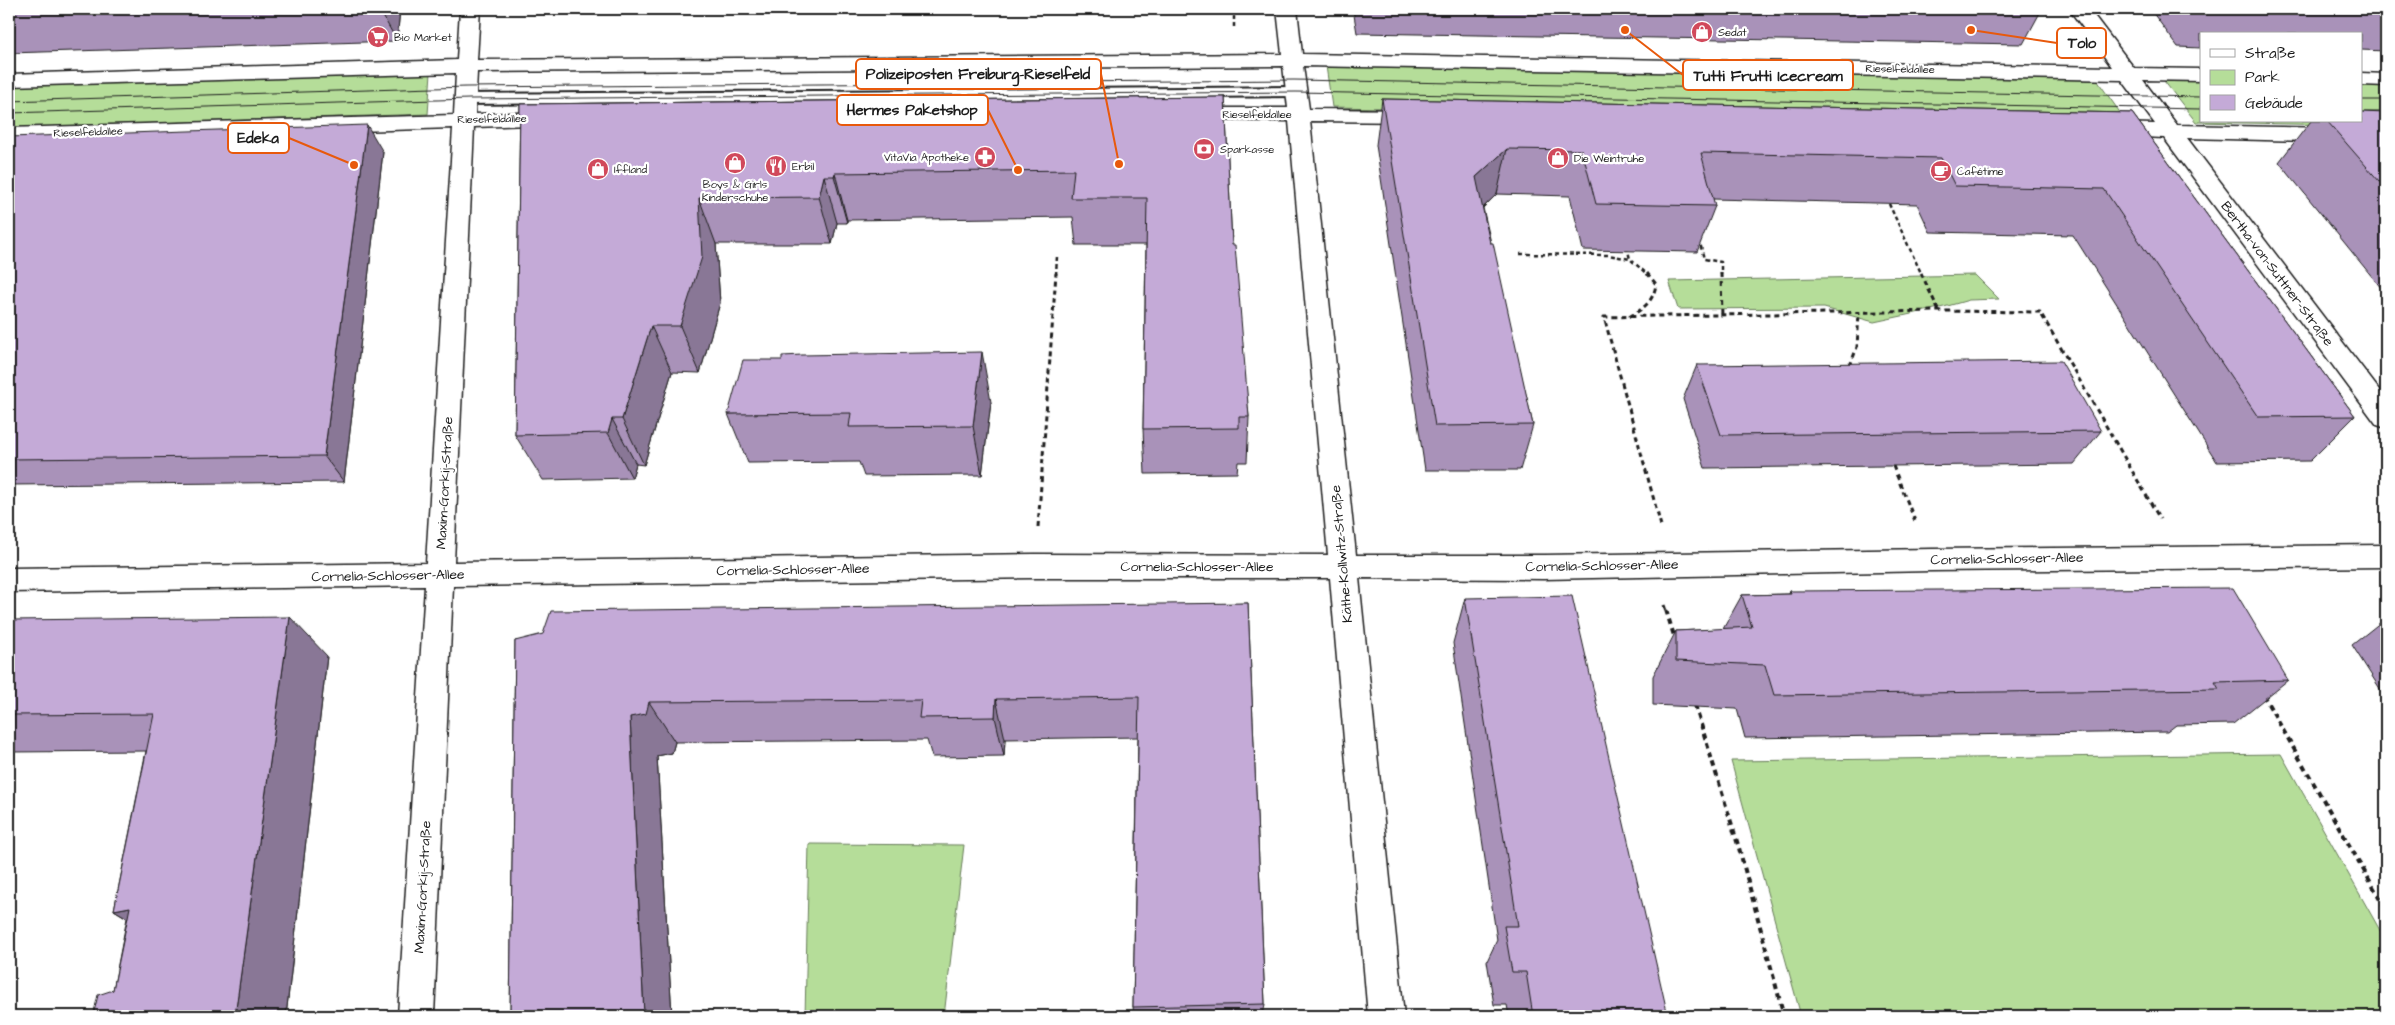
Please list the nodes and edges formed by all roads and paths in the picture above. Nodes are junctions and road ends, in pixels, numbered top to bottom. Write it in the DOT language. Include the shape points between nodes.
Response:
graph roads {
  1 [pos="470,9"];
  2 [pos="1287,9"];
  3 [pos="2079,9"];
  4 [pos="1292,60"];
  5 [pos="467,66"];
  6 [pos="2126,73"];
  7 [pos="2200,75"];
  8 [pos="2362,79"];
  9 [pos="9,80"];
  10 [pos="2386,80"];
  11 [pos="1296,96"];
  12 [pos="465,102"];
  13 [pos="1170,114"];
  14 [pos="780,116"];
  15 [pos="1439,116"];
  16 [pos="2090,130"];
  17 [pos="2168,131"];
  18 [pos="9,135"];
  19 [pos="2386,136"];
  20 [pos="1889,204"];
  21 [pos="1697,231"];
  22 [pos="1626,243"];
  23 [pos="1520,254"];
  24 [pos="1057,256"];
  25 [pos="1630,260"];
  26 [pos="1939,312"];
  27 [pos="1859,313"];
  28 [pos="1628,317"];
  29 [pos="1722,317"];
  30 [pos="1850,369"];
  31 [pos="2386,418"];
  32 [pos="1893,466"];
  33 [pos="2386,556"];
  34 [pos="2183,557"];
  35 [pos="1932,560"];
  36 [pos="1035,566"];
  37 [pos="1662,566"];
  38 [pos="1344,567"];
  39 [pos="440,575"];
  40 [pos="9,580"];
  41 [pos="1675,641"];
  42 [pos="2262,694"];
  43 [pos="1693,698"];
  44 [pos="2386,909"];
  45 [pos="416,1016"];
  46 [pos="1386,1016"];
  47 [pos="1784,1016"];
  1 -- 5 [label="street, Maxim-Gorkij-Straße"];
  2 -- 4 [label="street, Käthe-Kollwitz-Straße"];
  3 -- 6 [label="street, Bertha-von-Suttner-Straße"];
  4 -- 5 [label="street, Rieselfeldallee"];
  4 -- 6 [label="street, Rieselfeldallee"];
  4 -- 11 [label="street, Käthe-Kollwitz-Straße"];
  5 -- 9 [label="street, Rieselfeldallee"];
  5 -- 12 [label="street, Maxim-Gorkij-Straße"];
  6 -- 7 [label="street, Rieselfeldallee"];
  6 -- 17 [label="street, Bertha-von-Suttner-Straße"];
  8 -- 10 [label="street"];
  11 -- 12 [label="lane"];
  11 -- 13 [label="street, Rieselfeldallee"];
  11 -- 15 [label="street, Rieselfeldallee"];
  11 -- 38 [label="street, Käthe-Kollwitz-Straße"];
  12 -- 14 [label="street, Rieselfeldallee"];
  12 -- 18 [label="street, Rieselfeldallee"];
  12 -- 39 [label="street, Maxim-Gorkij-Straße"];
  16 -- 17 [label="street"];
  17 -- 19 [label="street"];
  17 -- 31 [label="street, Bertha-von-Suttner-Straße"];
  20 -- 26 [label="path"];
  21 -- 29 [label="path" via="1704,259 1721,262"];
  22 -- 25 [label="path"];
  23 -- 25 [label="path" via="1608,255"];
  24 -- 36 [label="path"];
  25 -- 28 [label="path" via="1656,284 1655,294 1648,305"];
  26 -- 27 [label="path"];
  26 -- 34 [label="path" via="2040,312"];
  27 -- 29 [label="path"];
  27 -- 30 [label="path" via="1857,347"];
  28 -- 29 [label="path"];
  28 -- 37 [label="path" via="1604,317"];
  32 -- 35 [label="path"];
  33 -- 34 [label="street, Cornelia-Schlosser-Allee"];
  34 -- 35 [label="street, Cornelia-Schlosser-Allee"];
  35 -- 37 [label="street, Cornelia-Schlosser-Allee"];
  36 -- 38 [label="street, Cornelia-Schlosser-Allee"];
  36 -- 39 [label="street, Cornelia-Schlosser-Allee"];
  37 -- 38 [label="street, Cornelia-Schlosser-Allee"];
  37 -- 41 [label="path"];
  38 -- 46 [label="street, Käthe-Kollwitz-Straße"];
  39 -- 40 [label="street, Cornelia-Schlosser-Allee"];
  39 -- 45 [label="street, Maxim-Gorkij-Straße"];
  42 -- 44 [label="path"];
  43 -- 47 [label="path" via="1739,848"];
}
